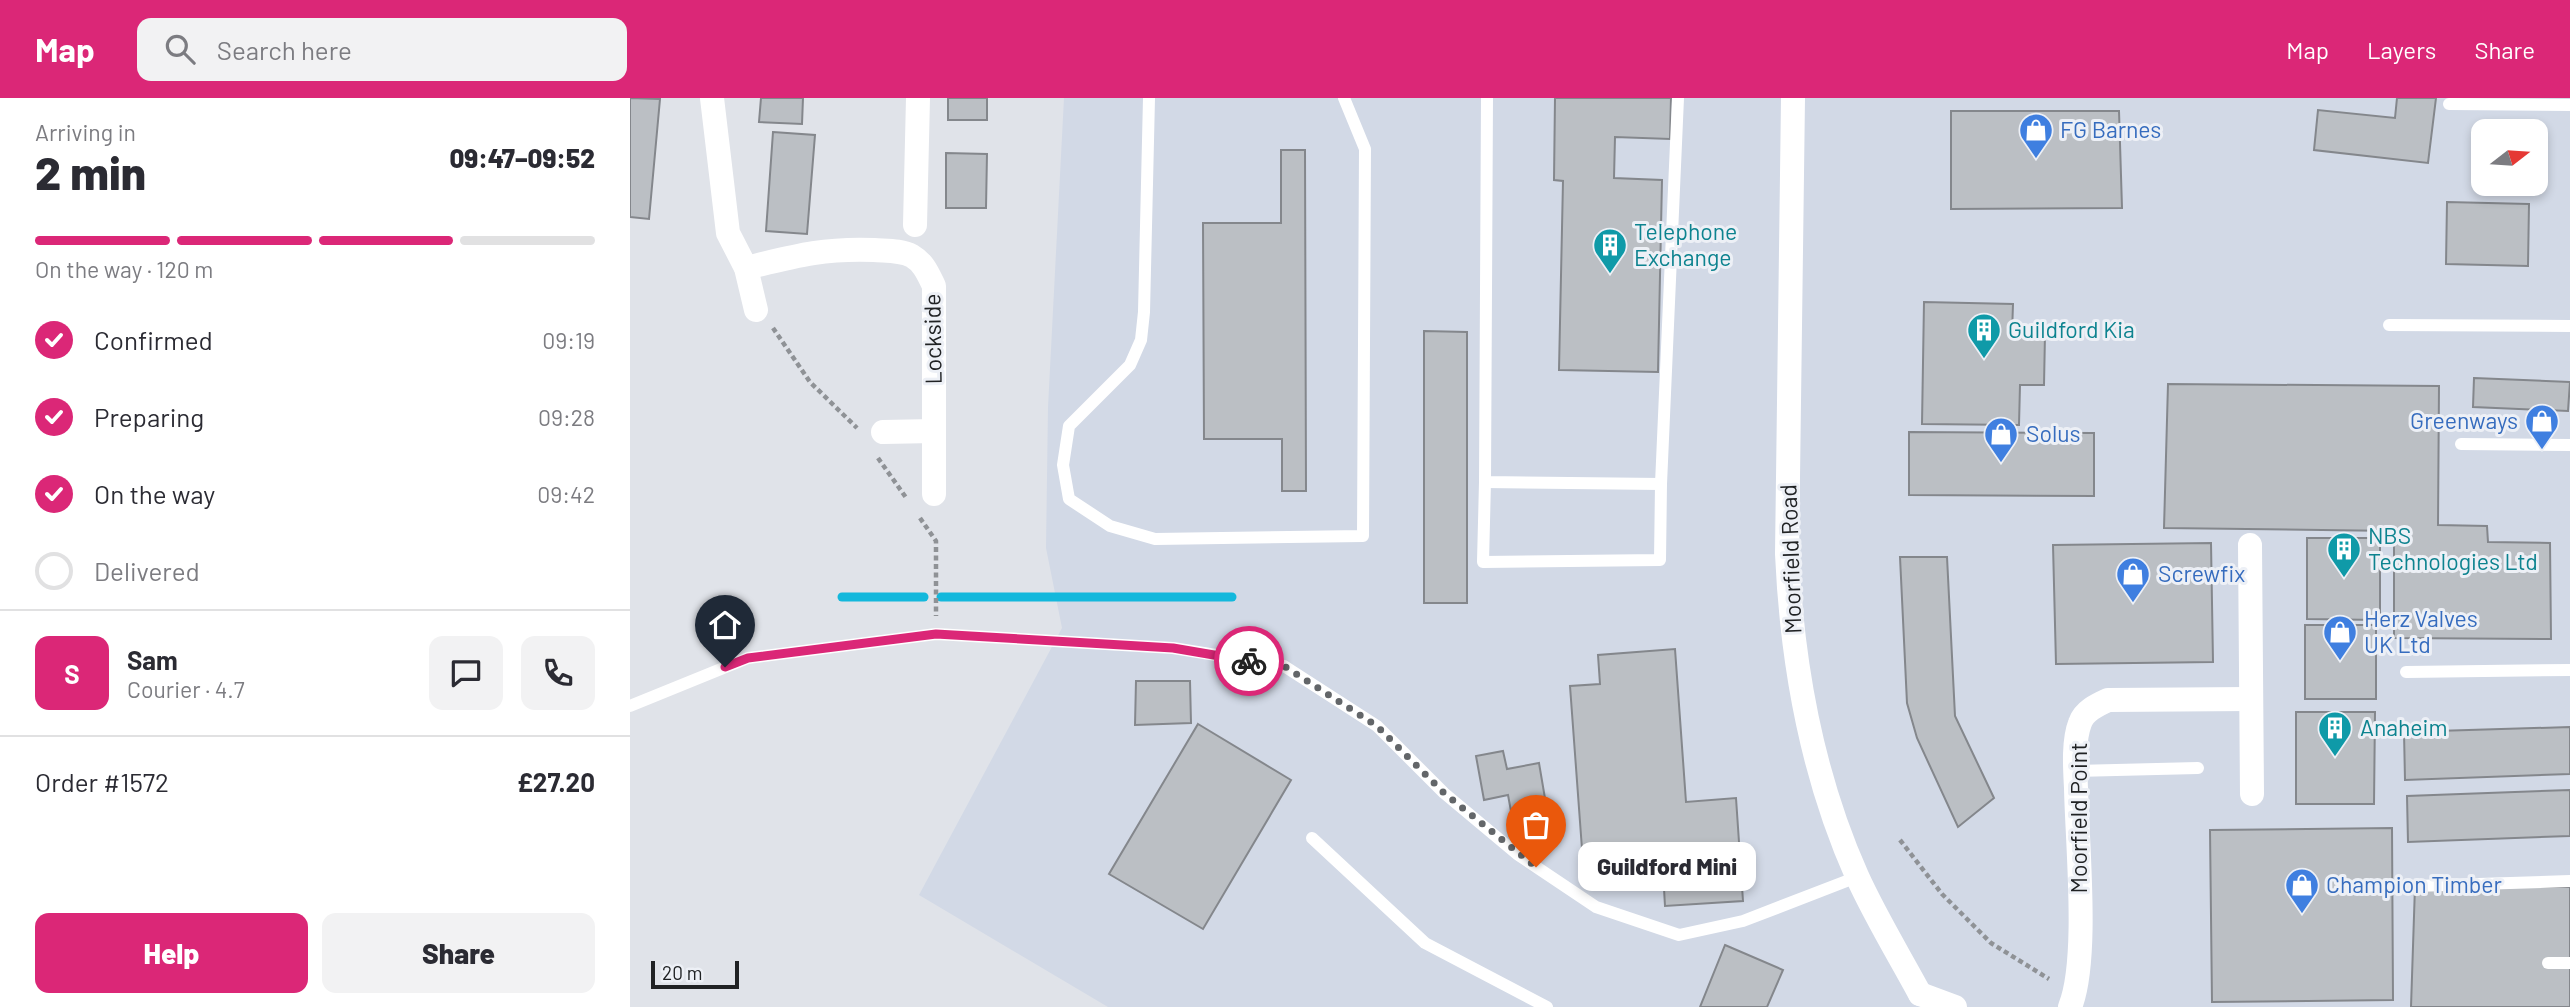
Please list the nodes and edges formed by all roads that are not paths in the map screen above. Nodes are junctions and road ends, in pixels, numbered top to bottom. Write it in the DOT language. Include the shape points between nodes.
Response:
graph roads {
  1 [pos="712,98"];
  2 [pos="918,98"];
  3 [pos="1149,98"];
  4 [pos="1344,98"];
  5 [pos="1487,98"];
  6 [pos="1678,98"];
  7 [pos="1793,98"];
  8 [pos="2449,104"];
  9 [pos="2570,105"];
  10 [pos="915,225"];
  11 [pos="746,268"];
  12 [pos="757,310"];
  13 [pos="2389,325"];
  14 [pos="2570,326"];
  15 [pos="934,432"];
  16 [pos="873,434"];
  17 [pos="2461,444"];
  18 [pos="2570,445"];
  19 [pos="1485,482"];
  20 [pos="1661,484"];
  21 [pos="934,494"];
  22 [pos="2250,545"];
  23 [pos="2570,670"];
  24 [pos="2406,671"];
  25 [pos="2250,699"];
  26 [pos="630,706"];
  27 [pos="2198,768"];
  28 [pos="2076,771"];
  29 [pos="2252,794"];
  30 [pos="1312,838"];
  31 [pos="1857,877"];
  32 [pos="2570,881"];
  33 [pos="2415,886"];
  34 [pos="2548,963"];
  35 [pos="2570,963"];
  36 [pos="1916,1000"];
  37 [pos="2072,1001"];
  38 [pos="1547,1007"];
  39 [pos="1955,1007"];
  1 -- 11 [label="street" via="728,233"];
  2 -- 10 [label="street"];
  3 -- 4 [label="lane" via="1140,340 1130,365 1069,426 1063,466 1069,499 1110,526 1155,539 1363,536 1365,149"];
  5 -- 19 [label="lane"];
  6 -- 20 [label="lane"];
  7 -- 31 [label="street, Moorfield Road" via="1790,621 1816,760"];
  8 -- 9 [label="lane"];
  11 -- 12 [label="street"];
  11 -- 15 [label="street, Lockside" via="815,250 853,249 900,252 925,267 934,286"];
  13 -- 14 [label="lane"];
  15 -- 16 [label="street"];
  15 -- 21 [label="street, Lockside"];
  17 -- 18 [label="lane"];
  19 -- 20 [label="lane"];
  19 -- 20 [label="lane" via="1483,562 1660,560"];
  22 -- 25 [label="street"];
  23 -- 24 [label="lane"];
  25 -- 28 [label="street, Moorfield Point" via="2108,700 2091,708 2080,723"];
  25 -- 29 [label="street"];
  26 -- 31 [label="lane" via="748,658 936,634 1173,648 1284,666 1377,726 1444,793 1517,854 1596,907 1679,935 1743,921"];
  27 -- 28 [label="lane"];
  28 -- 37 [label="street, Moorfield Point" via="2079,957"];
  30 -- 38 [label="lane" via="1425,943"];
  31 -- 36 [label="street, Moorfield Road"];
  32 -- 33 [label="lane"];
  34 -- 35 [label="lane"];
  36 -- 39 [label="street"];
}
